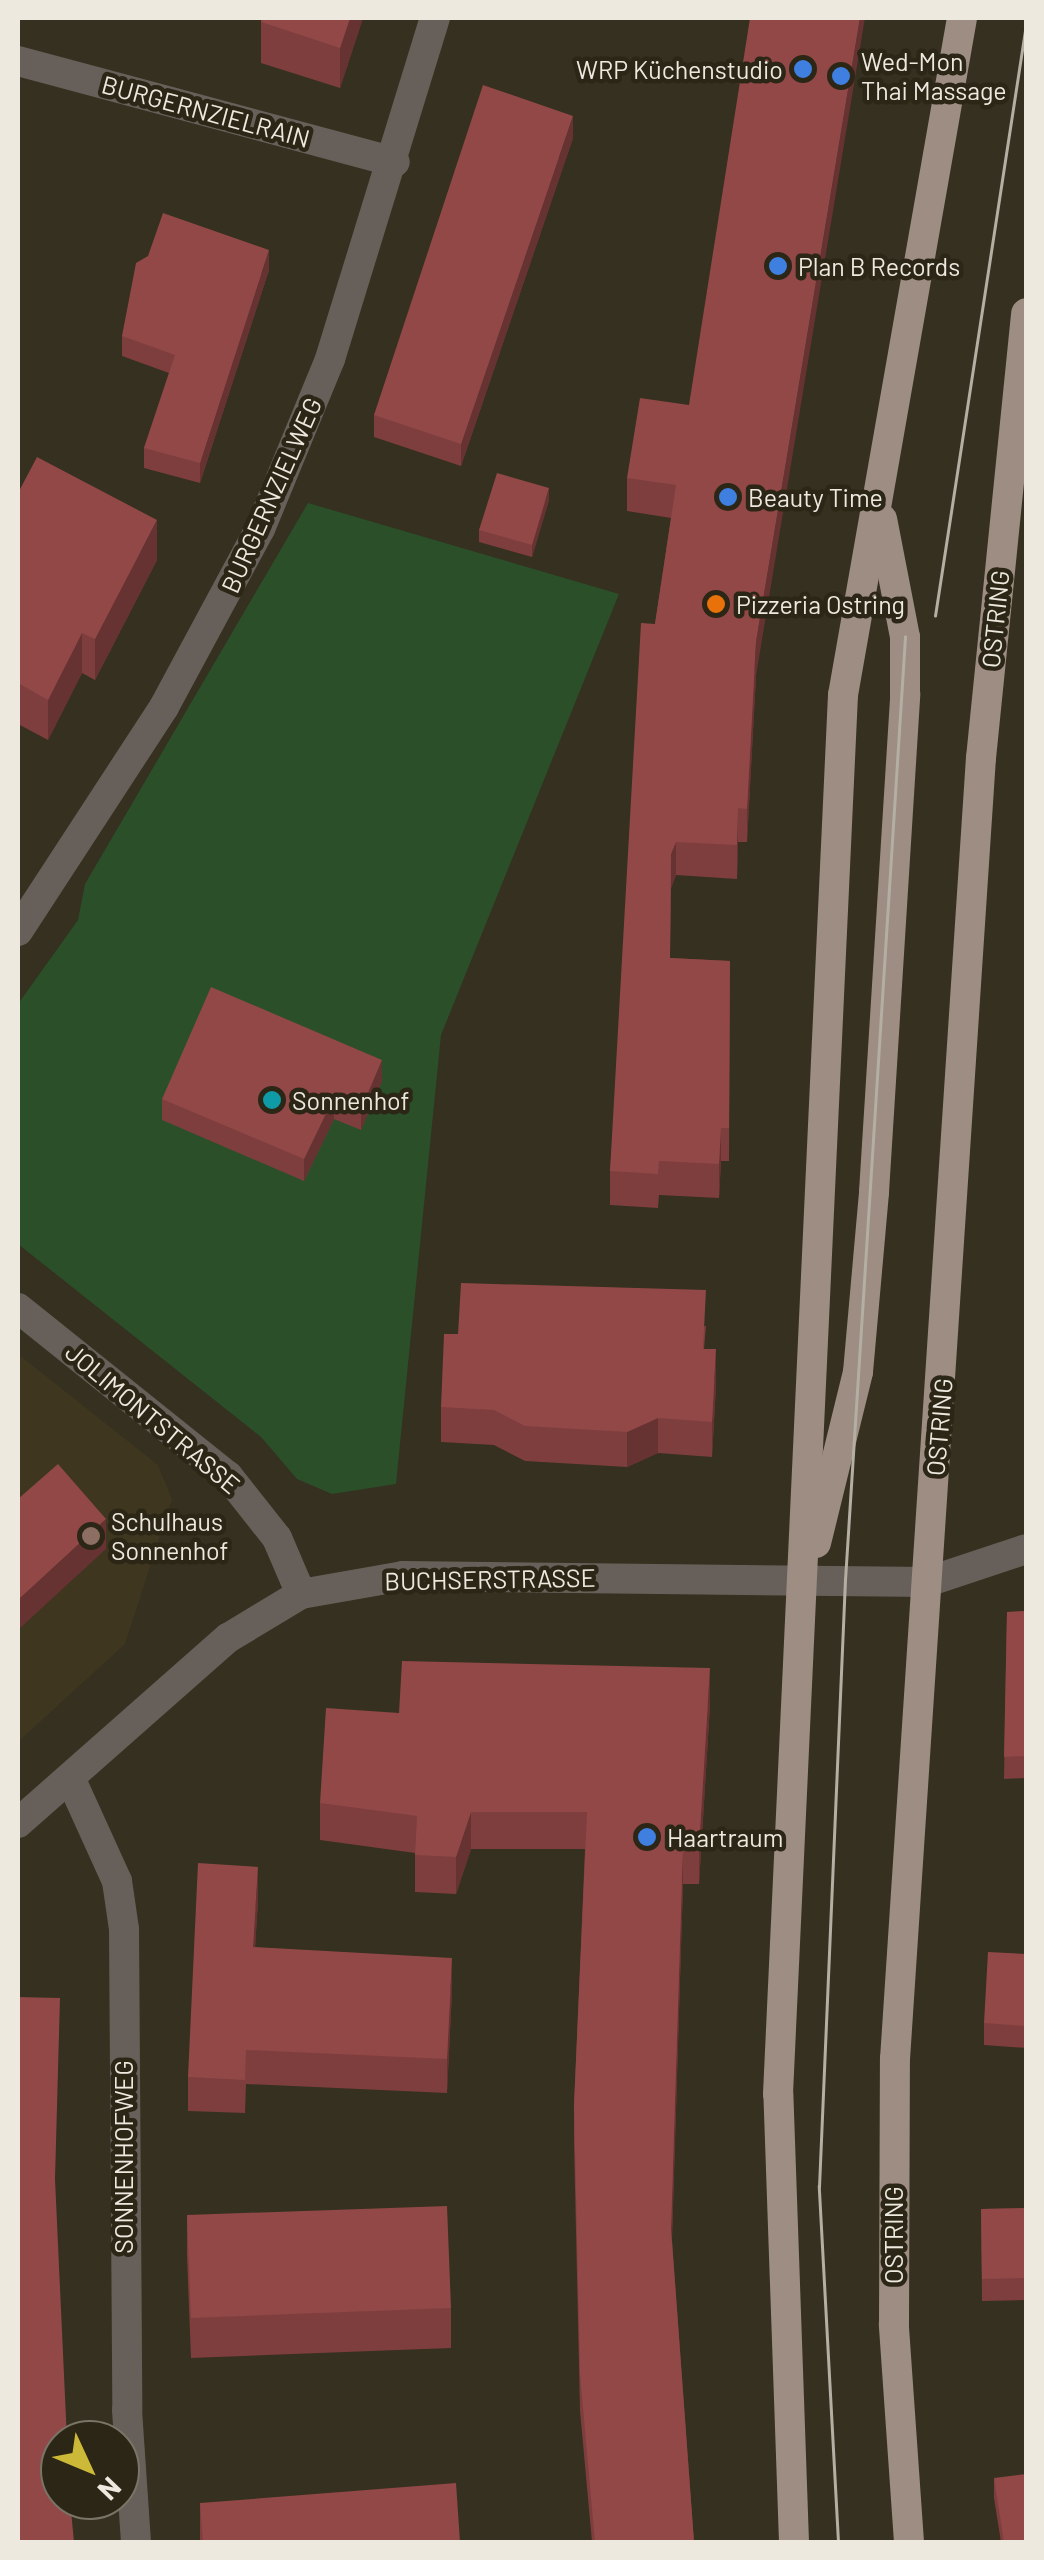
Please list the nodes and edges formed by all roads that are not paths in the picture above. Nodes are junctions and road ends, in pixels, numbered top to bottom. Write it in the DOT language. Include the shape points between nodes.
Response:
graph roads {
  1 [pos="435,18"];
  2 [pos="962,18"];
  3 [pos="18,61"];
  4 [pos="394,162"];
  5 [pos="1026,314"];
  6 [pos="878,502"];
  7 [pos="18,931"];
  8 [pos="18,1308"];
  9 [pos="1026,1549"];
  10 [pos="805,1580"];
  11 [pos="927,1582"];
  12 [pos="301,1594"];
  13 [pos="72,1782"];
  14 [pos="18,1824"];
  15 [pos="136,2542"];
  16 [pos="794,2542"];
  17 [pos="910,2542"];
  1 -- 4 [label="street, BURGERNZIELWEG"];
  2 -- 6 [label="main road"];
  3 -- 4 [label="street, BURGERNZIELRAIN"];
  4 -- 7 [label="street, BURGERNZIELWEG" via="330,358 247,558 164,707"];
  5 -- 11 [label="main road, OSTRING" via="982,758"];
  6 -- 10 [label="main road" via="843,696 810,1264"];
  6 -- 10 [label="main road" via="905,637 905,694 874,1192 858,1372"];
  8 -- 12 [label="street, JOLIMONTSTRASSE" via="228,1476 277,1538"];
  9 -- 11 [label="street, BUCHSERSTRASSE"];
  10 -- 11 [label="street, BUCHSERSTRASSE"];
  10 -- 12 [label="street, BUCHSERSTRASSE" via="403,1576"];
  10 -- 16 [label="main road" via="778,2112"];
  11 -- 17 [label="main road, OSTRING" via="893,2173"];
  12 -- 13 [label="street, BUCHSERSTRASSE" via="228,1638"];
  13 -- 14 [label="street, BUCHSERSTRASSE"];
  13 -- 15 [label="street, SONNENHOFWEG" via="117,1881 124,1929 126,2410"];
}
